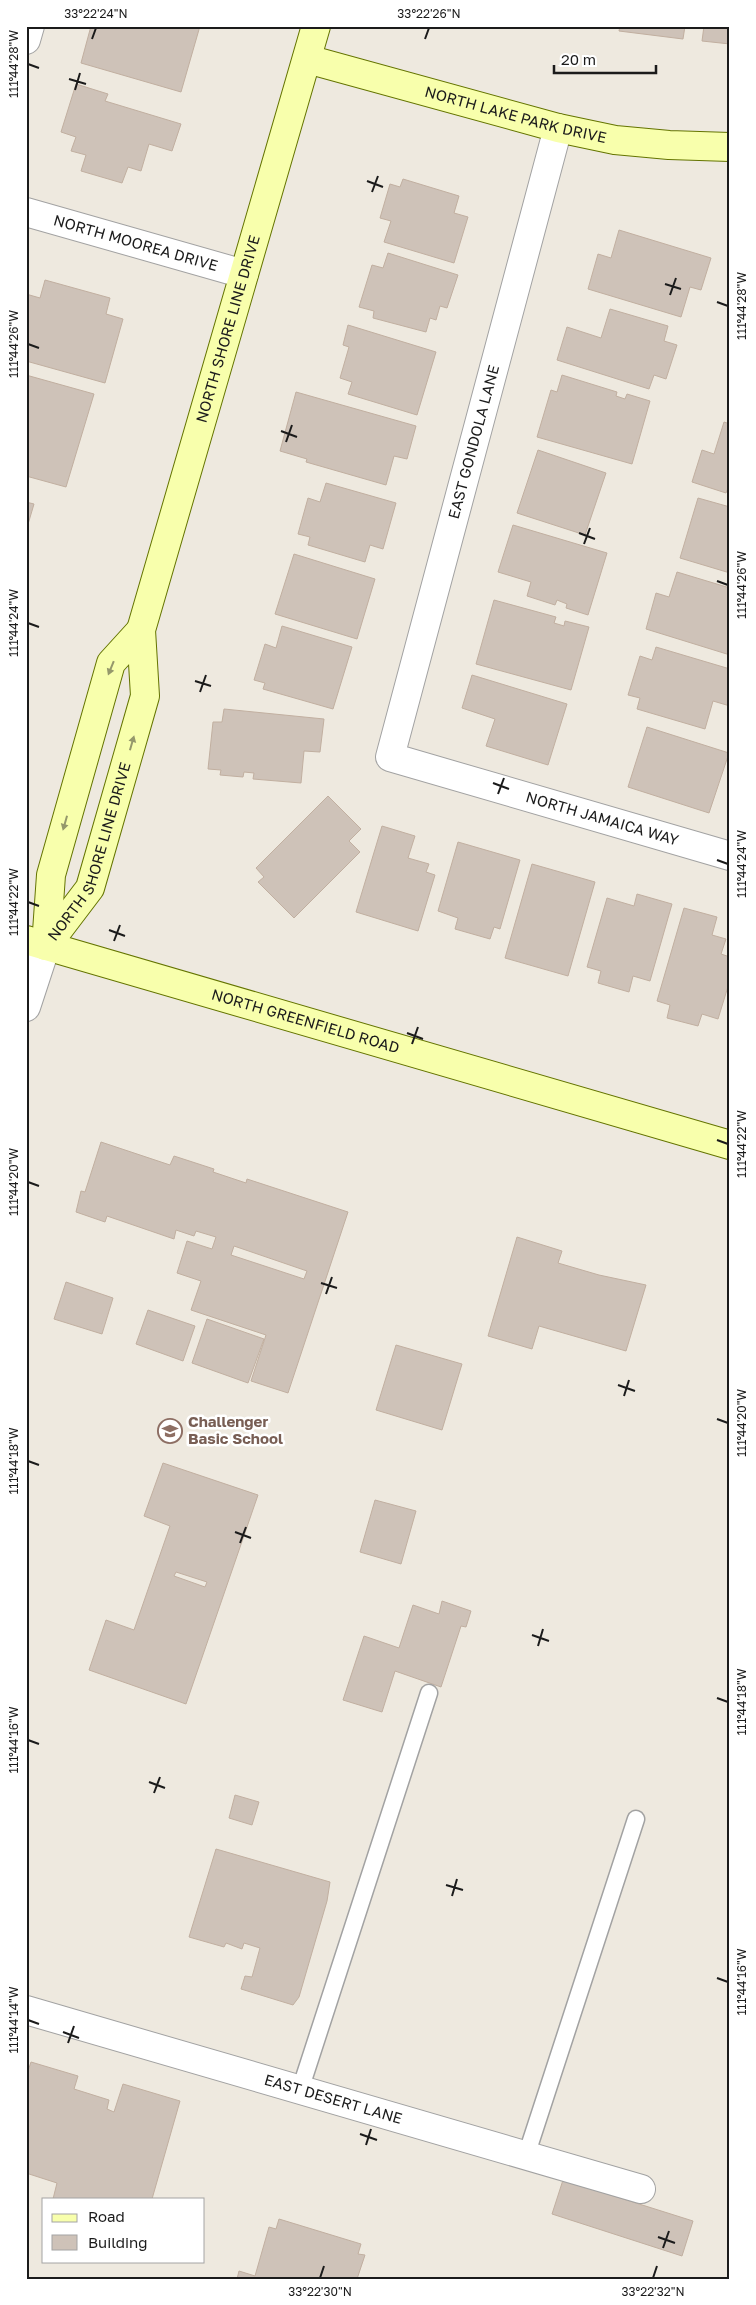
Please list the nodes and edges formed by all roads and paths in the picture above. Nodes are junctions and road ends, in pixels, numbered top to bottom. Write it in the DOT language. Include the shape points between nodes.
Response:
graph roads {
  1 [pos="30,26"];
  2 [pos="316,26"];
  3 [pos="26,40"];
  4 [pos="307,59"];
  5 [pos="558,128"];
  6 [pos="730,146"];
  7 [pos="26,212"];
  8 [pos="244,274"];
  9 [pos="141,630"];
  10 [pos="390,757"];
  11 [pos="730,856"];
  12 [pos="36,943"];
  13 [pos="26,1007"];
  14 [pos="730,1145"];
  15 [pos="429,1693"];
  16 [pos="636,1818"];
  17 [pos="26,2010"];
  18 [pos="300,2090"];
  19 [pos="526,2156"];
  20 [pos="641,2189"];
  1 -- 3 [label="street"];
  2 -- 4 [label="street, NORTH SHORE LINE DRIVE"];
  4 -- 5 [label="street, NORTH LAKE PARK DRIVE"];
  4 -- 8 [label="street, NORTH SHORE LINE DRIVE"];
  5 -- 6 [label="street, NORTH LAKE PARK DRIVE" via="615,140"];
  5 -- 10 [label="street, EAST GONDOLA LANE"];
  7 -- 8 [label="street, NORTH MOOREA DRIVE"];
  8 -- 9 [label="street, NORTH SHORE LINE DRIVE"];
  9 -- 12 [label="street, NORTH SHORE LINE DRIVE, one-way" via="112,663 51,875"];
  12 -- 9 [label="street, NORTH SHORE LINE DRIVE, one-way" via="90,888 145,696"];
  10 -- 11 [label="street, NORTH JAMAICA WAY"];
  12 -- 13 [label="street"];
  12 -- 14 [label="street, NORTH GREENFIELD ROAD"];
  15 -- 18 [label="lane"];
  16 -- 19 [label="lane"];
  17 -- 18 [label="street, EAST DESERT LANE"];
  18 -- 19 [label="street, EAST DESERT LANE"];
  19 -- 20 [label="street, EAST DESERT LANE"];
}
